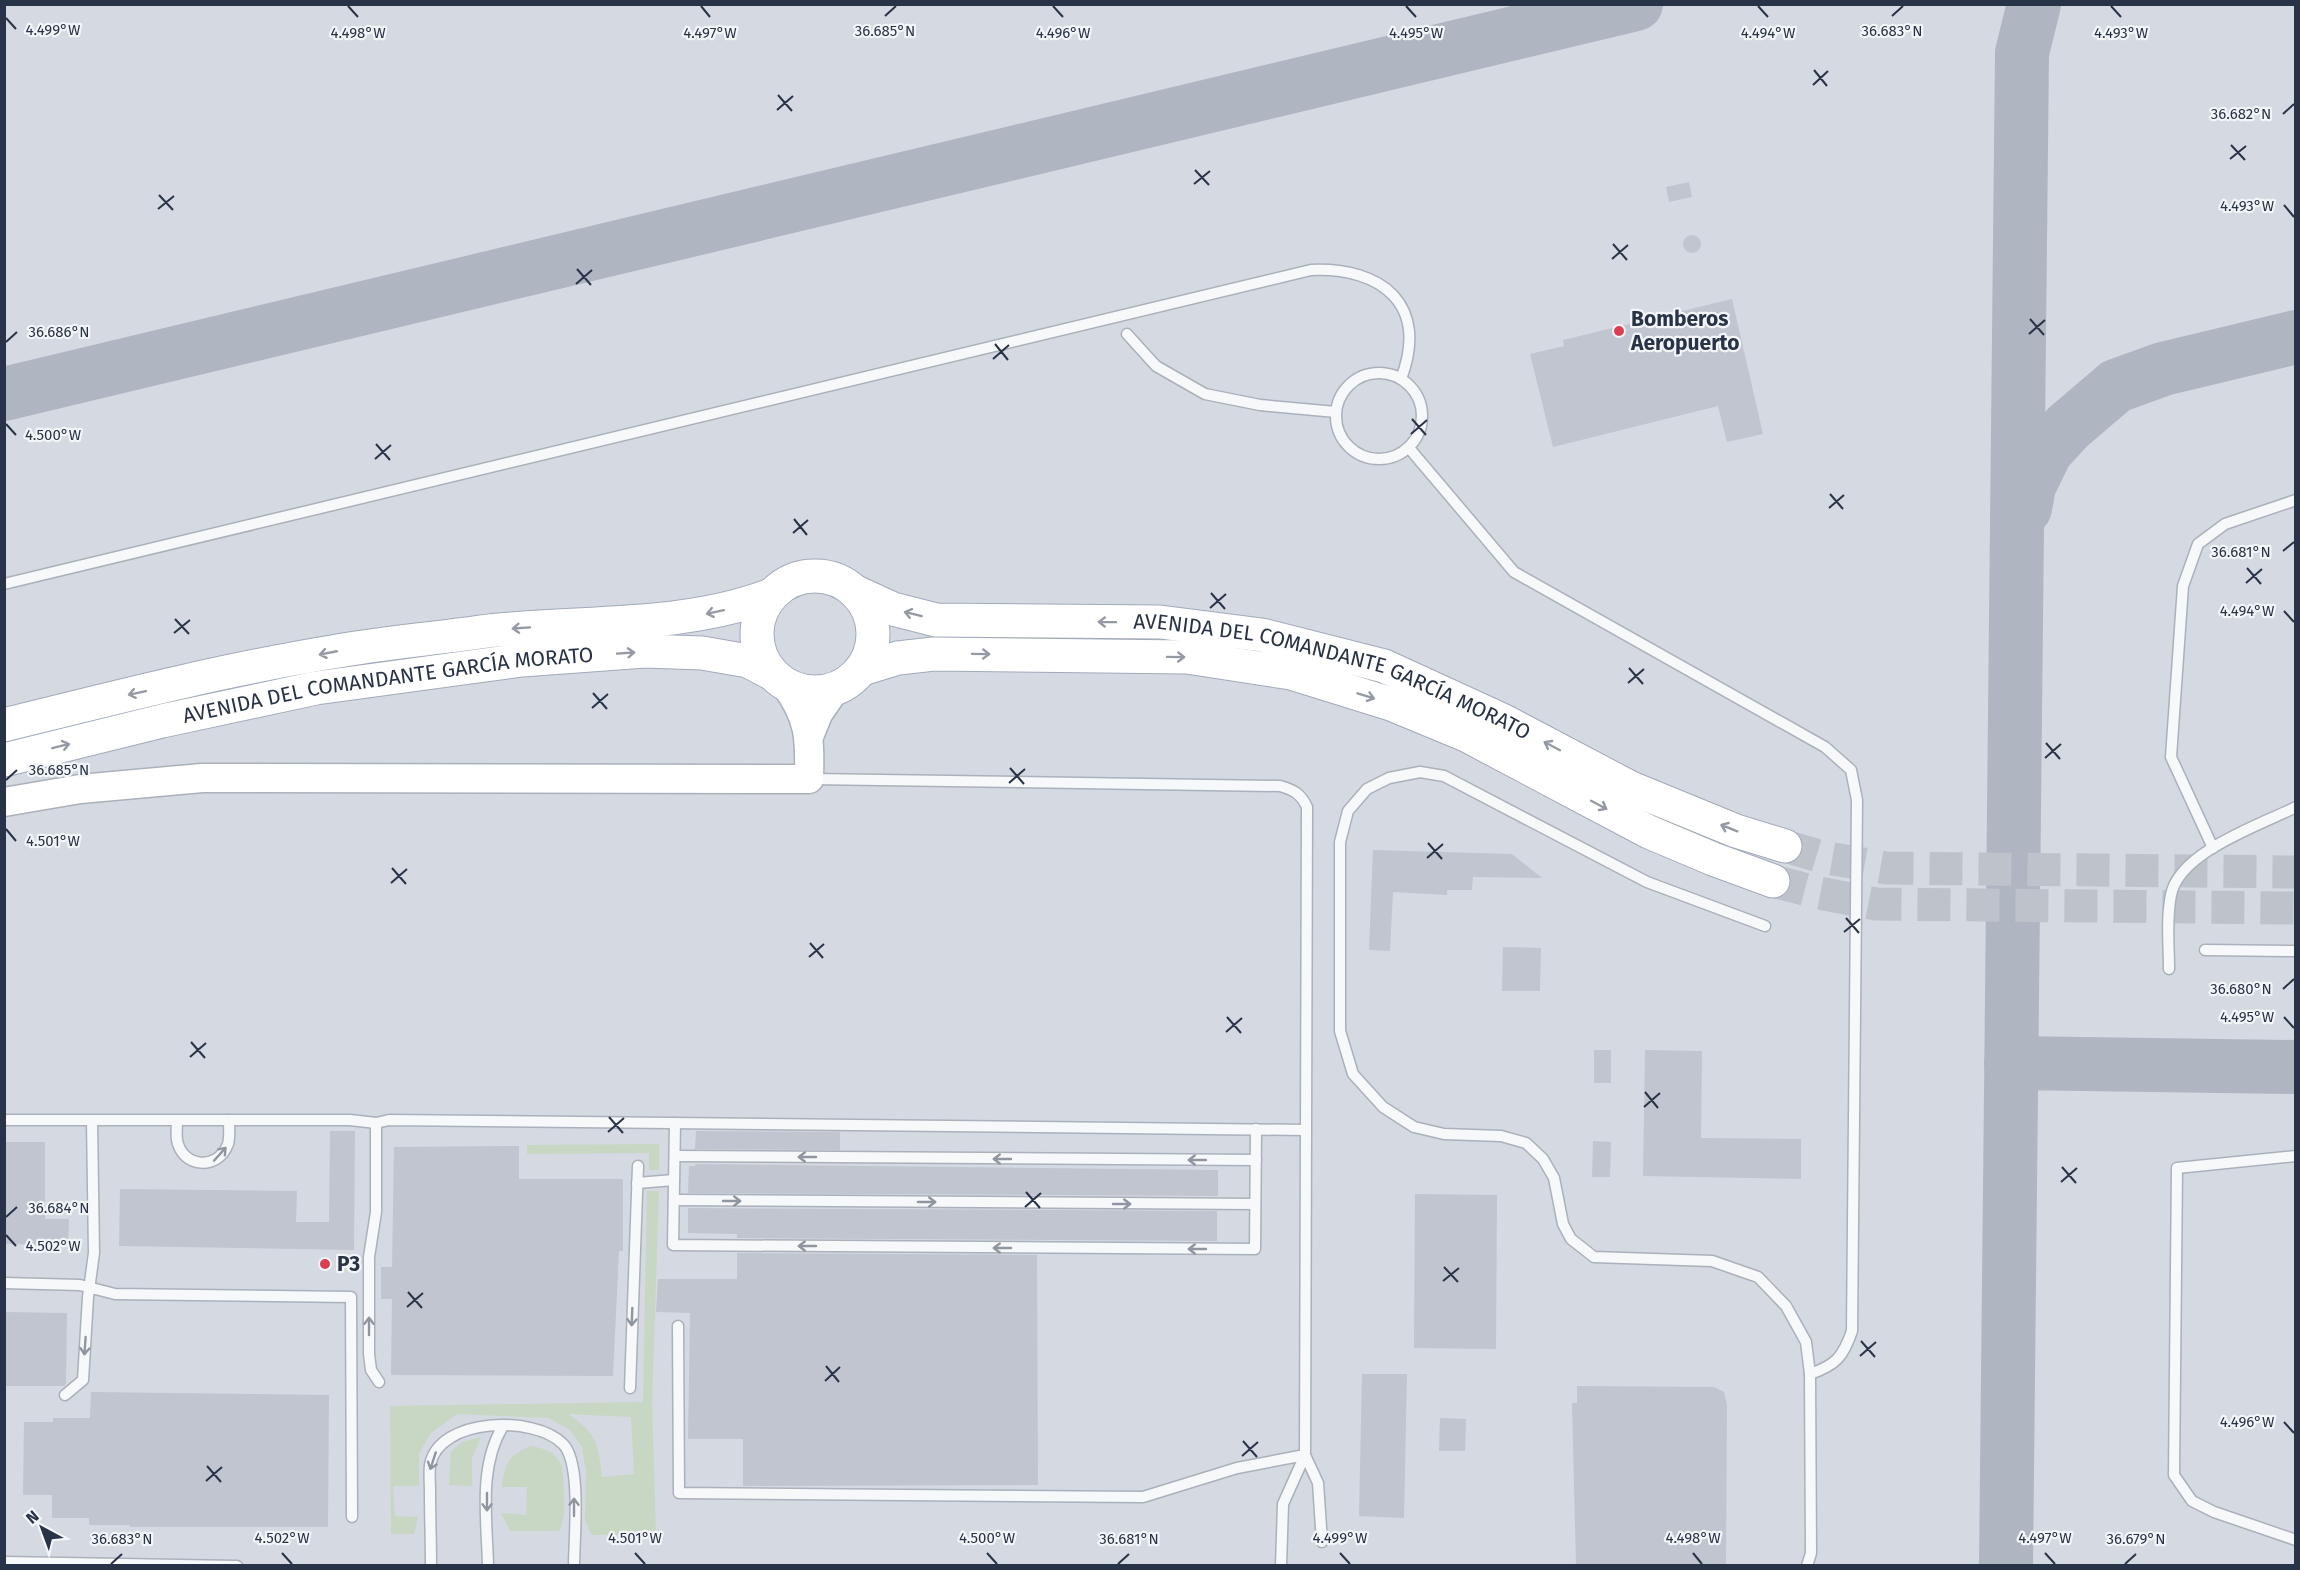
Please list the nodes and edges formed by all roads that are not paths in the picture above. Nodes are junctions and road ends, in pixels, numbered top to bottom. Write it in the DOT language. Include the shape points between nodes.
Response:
graph roads {
  1 [pos="1127,334"];
  2 [pos="1401,379"];
  3 [pos="1336,412"];
  4 [pos="1408,448"];
  5 [pos="2295,500"];
  6 [pos="4,584"];
  7 [pos="858,593"];
  8 [pos="771,595"];
  9 [pos="861,669"];
  10 [pos="778,678"];
  11 [pos="835,689"];
  12 [pos="4,725"];
  13 [pos="810,734"];
  14 [pos="4,760"];
  15 [pos="809,779"];
  16 [pos="4,802"];
  17 [pos="2295,807"];
  18 [pos="1785,846"];
  19 [pos="2213,848"];
  20 [pos="1773,880"];
  21 [pos="1765,926"];
  22 [pos="2205,950"];
  23 [pos="2295,951"];
  24 [pos="2169,969"];
  25 [pos="4,1120"];
  26 [pos="229,1120"];
  27 [pos="92,1121"];
  28 [pos="177,1121"];
  29 [pos="376,1123"];
  30 [pos="675,1123"];
  31 [pos="1256,1129"];
  32 [pos="1305,1130"];
  33 [pos="675,1156"];
  34 [pos="2295,1156"];
  35 [pos="1256,1161"];
  36 [pos="638,1166"];
  37 [pos="674,1180"];
  38 [pos="637,1183"];
  39 [pos="674,1200"];
  40 [pos="1256,1204"];
  41 [pos="4,1283"];
  42 [pos="90,1287"];
  43 [pos="678,1326"];
  44 [pos="1810,1374"];
  45 [pos="379,1382"];
  46 [pos="630,1388"];
  47 [pos="64,1395"];
  48 [pos="503,1426"];
  49 [pos="1305,1455"];
  50 [pos="352,1516"];
  51 [pos="2295,1540"];
  52 [pos="1322,1542"];
  53 [pos="4,1562"];
  54 [pos="237,1566"];
  55 [pos="431,1566"];
  56 [pos="488,1566"];
  57 [pos="573,1566"];
  58 [pos="1281,1566"];
  59 [pos="1807,1566"];
  1 -- 3 [label="lane" via="1156,366 1205,394 1260,405"];
  2 -- 3 [label="lane" via="1380,374 1360,378 1340,398"];
  2 -- 4 [label="lane" via="1411,387 1422,411 1422,425"];
  2 -- 6 [label="lane" via="1409,357 1409,334 1396,299 1385,286 1364,274 1311,270"];
  3 -- 4 [label="lane" via="1343,440 1360,454 1381,459"];
  4 -- 44 [label="lane" via="1514,572 1825,747 1851,770 1857,800 1852,1331 1844,1353 1827,1368"];
  5 -- 19 [label="lane" via="2225,524 2198,544 2184,586 2171,757"];
  7 -- 8 [label="main road" via="842,581 814,575 786,582"];
  7 -- 9 [label="main road" via="873,622 874,639"];
  18 -- 7 [label="main road, AVENIDA DEL COMANDANTE GARCÍA MORATO, one-way" via="1736,831 1631,788 1504,721 1384,666 1262,635 1160,622 936,620 893,609"];
  8 -- 10 [label="main road" via="762,609 757,634 762,659"];
  8 -- 12 [label="main road, AVENIDA DEL COMANDANTE GARCÍA MORATO, one-way" via="700,615 510,628 332,652"];
  9 -- 11 [label="main road"];
  9 -- 20 [label="main road, AVENIDA DEL COMANDANTE GARCÍA MORATO, one-way" via="898,658 934,654 1187,657 1291,673 1391,704 1466,735 1649,832"];
  10 -- 11 [label="main road" via="800,691"];
  10 -- 13 [label="street" via="799,703"];
  14 -- 10 [label="main road, AVENIDA DEL COMANDANTE GARCÍA MORATO, one-way" via="316,688 522,660 645,651 702,653 748,661"];
  11 -- 13 [label="street"];
  13 -- 15 [label="street"];
  15 -- 16 [label="street" via="202,778 80,789"];
  15 -- 32 [label="lane" via="1192,783 1280,786 1293,790 1307,807"];
  17 -- 19 [label="lane"];
  19 -- 24 [label="lane" via="2197,856 2171,893"];
  21 -- 44 [label="lane" via="1647,882 1444,776 1420,772 1389,778 1367,789 1348,811 1340,842 1340,1031 1353,1074 1383,1107 1414,1127 1444,1134 1501,1136 1526,1143 1543,1159 1554,1178 1563,1224 1571,1239 1594,1257 1712,1261 1758,1277 1786,1306 1806,1342"];
  22 -- 23 [label="lane"];
  25 -- 27 [label="lane"];
  26 -- 28 [label="lane"];
  28 -- 26 [label="lane, one-way" via="177,1142 185,1156 197,1164 209,1164 222,1155 229,1143"];
  26 -- 29 [label="lane"];
  27 -- 28 [label="lane"];
  27 -- 42 [label="lane" via="94,1253"];
  29 -- 30 [label="lane"];
  45 -- 29 [label="lane, one-way" via="371,1370 369,1354"];
  30 -- 31 [label="lane"];
  30 -- 33 [label="lane"];
  31 -- 32 [label="lane"];
  31 -- 35 [label="lane"];
  32 -- 49 [label="lane"];
  35 -- 33 [label="lane, one-way"];
  33 -- 37 [label="lane"];
  34 -- 51 [label="lane" via="2177,1168 2174,1475 2192,1501"];
  35 -- 40 [label="lane"];
  36 -- 38 [label="lane"];
  37 -- 38 [label="lane"];
  37 -- 39 [label="lane"];
  38 -- 46 [label="lane, one-way"];
  39 -- 40 [label="lane, one-way"];
  40 -- 39 [label="lane, one-way" via="1255,1250 673,1245"];
  41 -- 42 [label="lane"];
  42 -- 47 [label="lane, one-way" via="83,1380"];
  42 -- 50 [label="lane" via="115,1294 351,1297"];
  43 -- 49 [label="lane" via="679,1493 1143,1497 1237,1468"];
  44 -- 59 [label="lane" via="1811,1552"];
  48 -- 55 [label="lane, one-way" via="466,1428 441,1443 430,1464"];
  48 -- 56 [label="lane, one-way" via="492,1444 487,1465"];
  57 -- 48 [label="lane, one-way" via="574,1468 564,1445 537,1428"];
  49 -- 52 [label="lane" via="1318,1484"];
  49 -- 58 [label="lane" via="1282,1504"];
  53 -- 54 [label="lane"];
}
